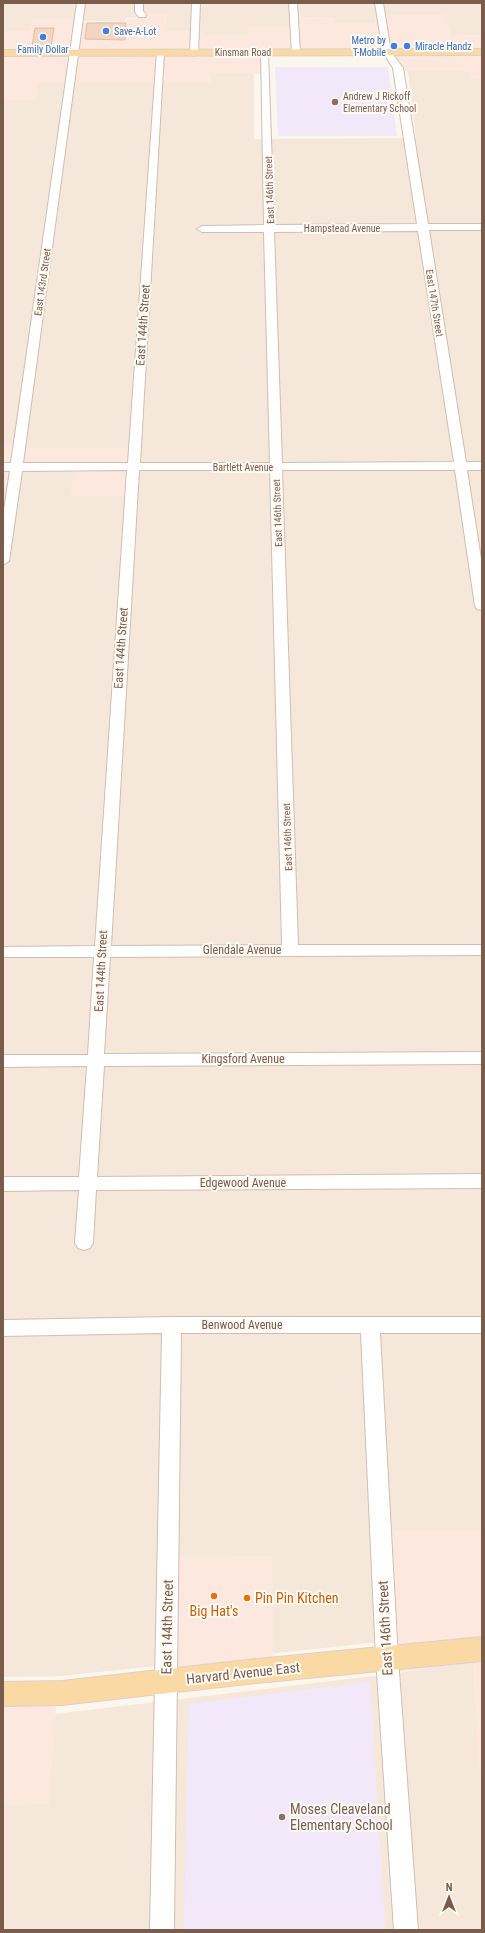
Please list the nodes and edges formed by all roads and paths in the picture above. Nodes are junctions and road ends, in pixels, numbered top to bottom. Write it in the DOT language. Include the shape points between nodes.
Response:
graph roads {
  1 [pos="81,3"];
  2 [pos="139,3"];
  3 [pos="196,3"];
  4 [pos="293,3"];
  5 [pos="379,3"];
  6 [pos="142,15"];
  7 [pos="194,52"];
  8 [pos="264,52"];
  9 [pos="296,52"];
  10 [pos="387,52"];
  11 [pos="482,52"];
  12 [pos="3,53"];
  13 [pos="74,53"];
  14 [pos="160,53"];
  15 [pos="482,226"];
  16 [pos="423,228"];
  17 [pos="202,229"];
  18 [pos="270,229"];
  19 [pos="461,466"];
  20 [pos="482,466"];
  21 [pos="3,467"];
  22 [pos="16,467"];
  23 [pos="133,467"];
  24 [pos="276,467"];
  25 [pos="3,560"];
  26 [pos="482,606"];
  27 [pos="101,950"];
  28 [pos="290,950"];
  29 [pos="482,950"];
  30 [pos="3,952"];
  31 [pos="482,1058"];
  32 [pos="96,1060"];
  33 [pos="3,1061"];
  34 [pos="482,1181"];
  35 [pos="3,1184"];
  36 [pos="87,1184"];
  37 [pos="84,1243"];
  38 [pos="172,1325"];
  39 [pos="370,1325"];
  40 [pos="482,1325"];
  41 [pos="3,1328"];
  42 [pos="482,1649"];
  43 [pos="387,1658"];
  44 [pos="167,1682"];
  45 [pos="3,1694"];
  46 [pos="162,1930"];
  47 [pos="406,1930"];
  1 -- 13 [label="street, East 143rd Street"];
  2 -- 6 [label="street" via="139,12"];
  3 -- 7 [label="street"];
  4 -- 9 [label="street"];
  5 -- 10 [label="street, East 147th Street"];
  7 -- 8 [label="main road, Kinsman Road"];
  7 -- 14 [label="main road, Kinsman Road"];
  8 -- 9 [label="main road, Kinsman Road"];
  8 -- 18 [label="street, East 146th Street"];
  9 -- 10 [label="main road, Kinsman Road"];
  10 -- 11 [label="main road, Kinsman Road"];
  10 -- 16 [label="street, East 147th Street" via="398,68"];
  12 -- 13 [label="main road, Kinsman Road"];
  13 -- 14 [label="main road, Kinsman Road"];
  13 -- 22 [label="street, East 143rd Street"];
  14 -- 23 [label="street, East 144th Street"];
  15 -- 16 [label="street, Hampstead Avenue"];
  16 -- 18 [label="street, Hampstead Avenue"];
  16 -- 19 [label="street, East 147th Street"];
  17 -- 18 [label="street, Hampstead Avenue"];
  18 -- 24 [label="street, East 146th Street"];
  19 -- 20 [label="street, Bartlett Avenue"];
  19 -- 24 [label="street, Bartlett Avenue"];
  19 -- 26 [label="street, East 147th Street"];
  21 -- 22 [label="street, Bartlett Avenue"];
  22 -- 23 [label="street, Bartlett Avenue"];
  22 -- 25 [label="street, East 143rd Street"];
  23 -- 24 [label="street, Bartlett Avenue"];
  23 -- 27 [label="street, East 144th Street"];
  24 -- 28 [label="street, East 146th Street"];
  27 -- 28 [label="street, Glendale Avenue"];
  27 -- 30 [label="street, Glendale Avenue"];
  27 -- 32 [label="street, East 144th Street"];
  28 -- 29 [label="street, Glendale Avenue"];
  31 -- 32 [label="street, Kingsford Avenue"];
  32 -- 33 [label="street, Kingsford Avenue"];
  32 -- 36 [label="street, East 144th Street"];
  34 -- 36 [label="street, Edgewood Avenue"];
  35 -- 36 [label="street, Edgewood Avenue"];
  36 -- 37 [label="street, East 144th Street"];
  38 -- 39 [label="street, Benwood Avenue"];
  38 -- 41 [label="street, Benwood Avenue"];
  38 -- 44 [label="street, East 144th Street"];
  39 -- 40 [label="street, Benwood Avenue"];
  39 -- 43 [label="street, East 146th Street"];
  42 -- 43 [label="main road, Harvard Avenue East"];
  43 -- 44 [label="main road, Harvard Avenue East"];
  43 -- 47 [label="street, East 146th Street"];
  44 -- 45 [label="main road, Harvard Avenue East" via="62,1693"];
  44 -- 46 [label="street, East 144th Street"];
}
